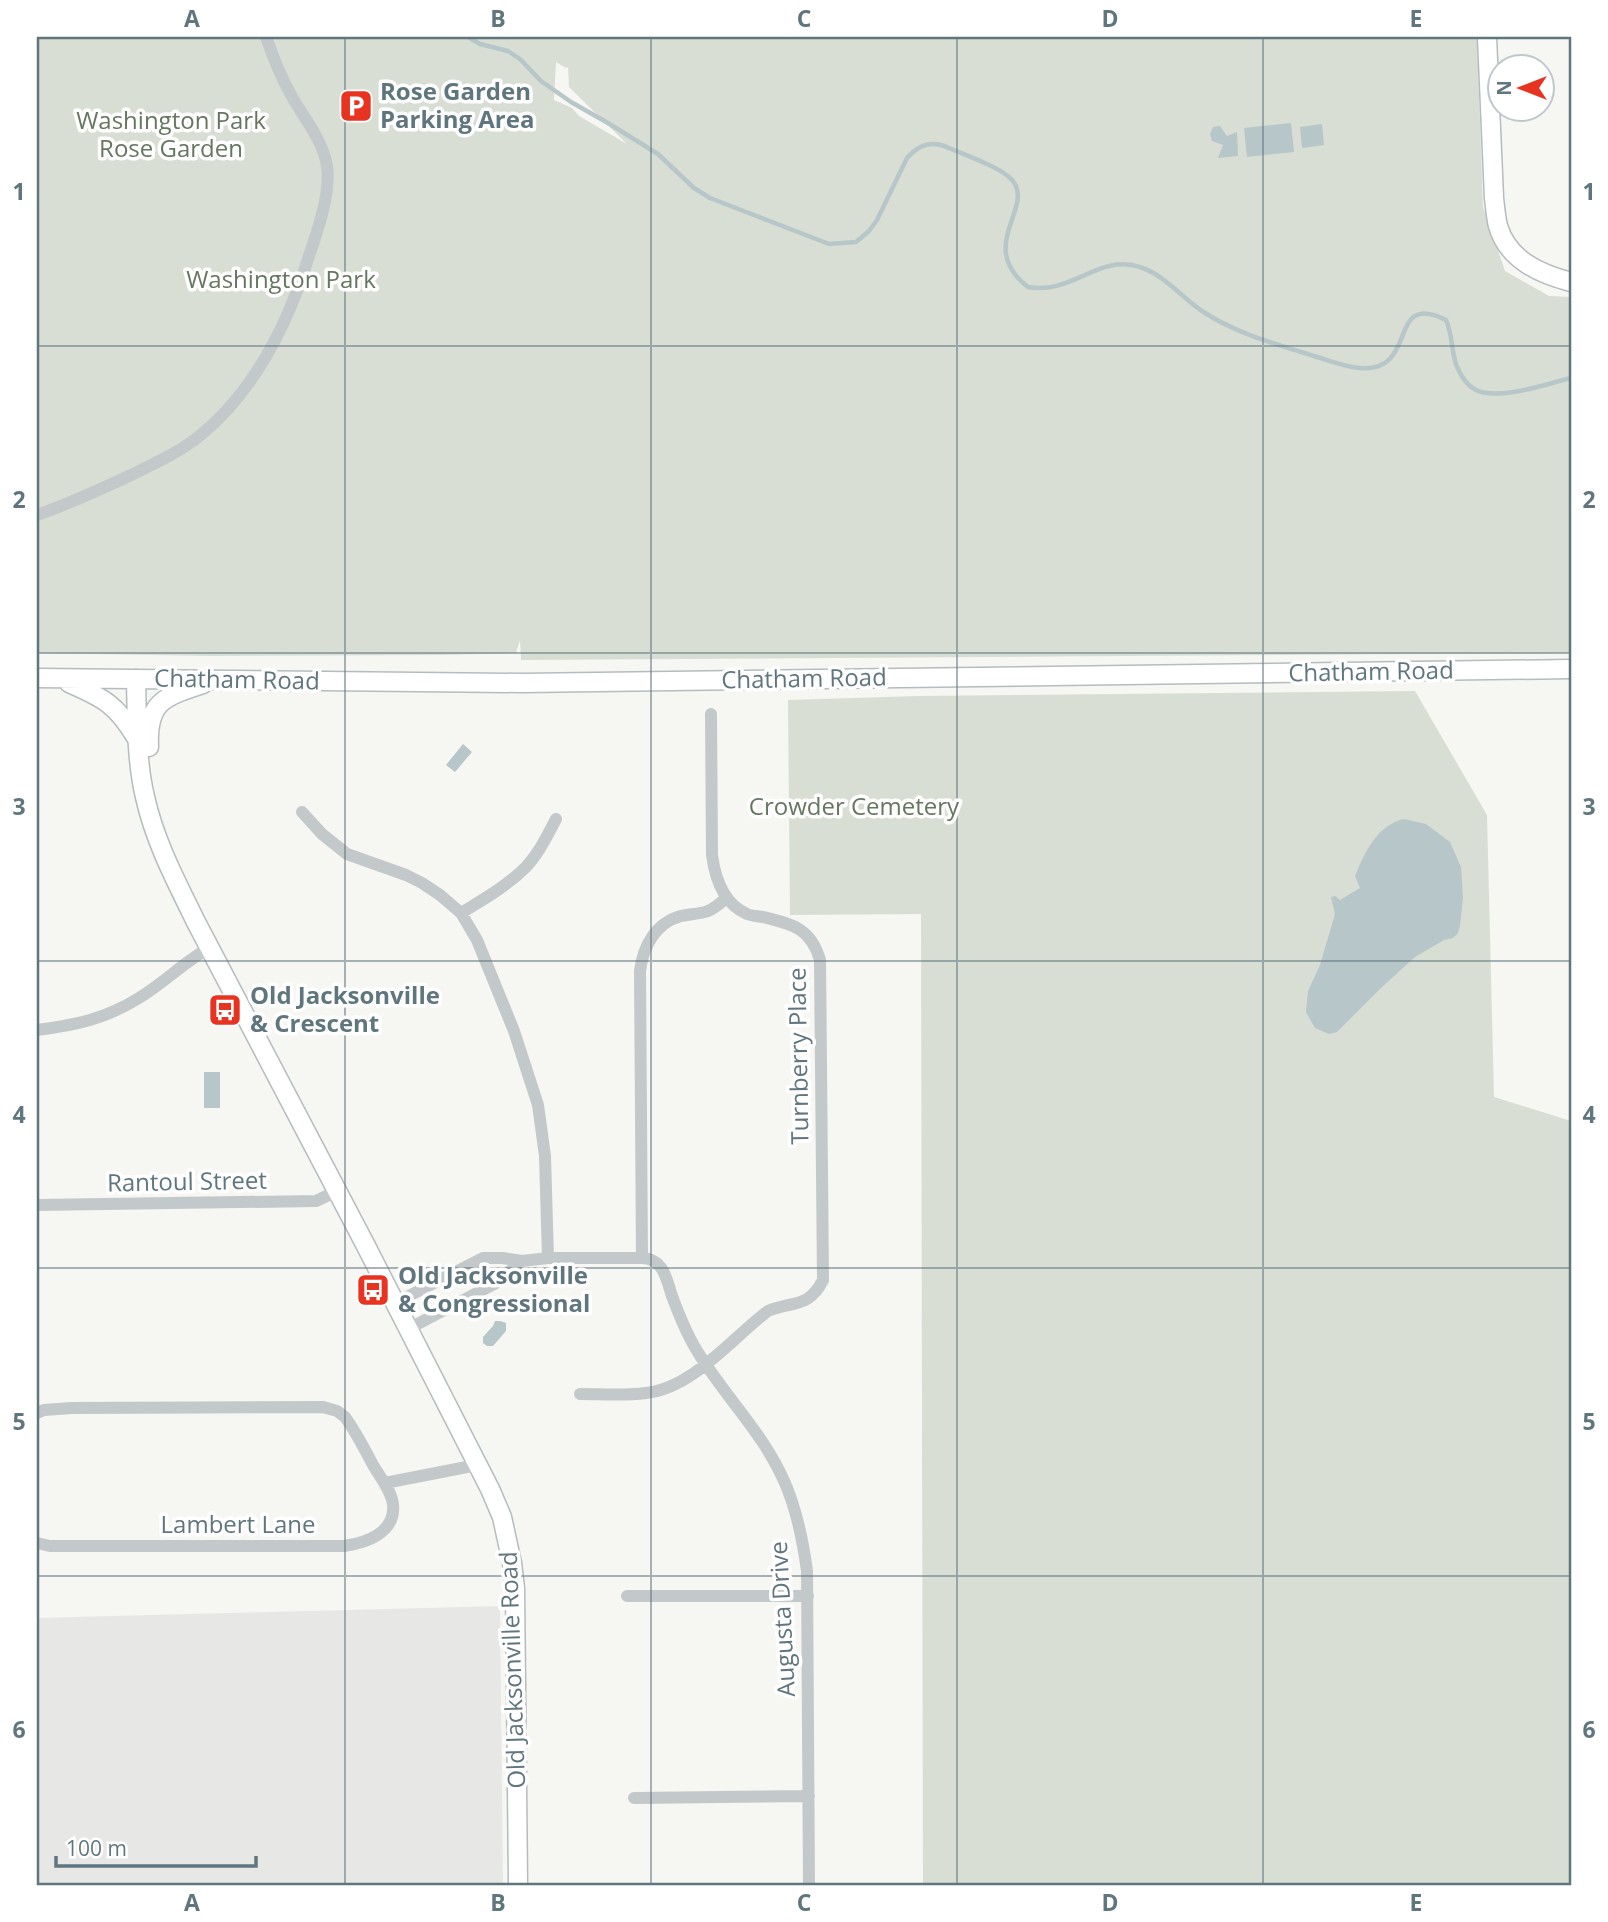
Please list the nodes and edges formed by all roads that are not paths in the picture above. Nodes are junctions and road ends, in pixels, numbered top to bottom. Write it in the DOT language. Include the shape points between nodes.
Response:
graph roads {
  1 [pos="266,37"];
  2 [pos="1487,37"];
  3 [pos="1571,282"];
  4 [pos="37,515"];
  5 [pos="1571,669"];
  6 [pos="37,678"];
  7 [pos="59,679"];
  8 [pos="136,679"];
  9 [pos="216,680"];
  10 [pos="711,713"];
  11 [pos="138,742"];
  12 [pos="302,812"];
  13 [pos="556,819"];
  14 [pos="152,824"];
  15 [pos="727,898"];
  16 [pos="461,913"];
  17 [pos="209,948"];
  18 [pos="37,1030"];
  19 [pos="337,1191"];
  20 [pos="37,1206"];
  21 [pos="548,1258"];
  22 [pos="642,1258"];
  23 [pos="522,1261"];
  24 [pos="395,1303"];
  25 [pos="408,1329"];
  26 [pos="706,1364"];
  27 [pos="580,1394"];
  28 [pos="37,1413"];
  29 [pos="477,1465"];
  30 [pos="385,1483"];
  31 [pos="37,1544"];
  32 [pos="626,1596"];
  33 [pos="807,1596"];
  34 [pos="809,1796"];
  35 [pos="634,1798"];
  36 [pos="518,1885"];
  37 [pos="809,1885"];
  1 -- 4 [label="street" via="289,92 318,140 328,180 313,244 281,330 233,404 202,434 163,460"];
  2 -- 3 [label="main road" via="1497,224 1511,251 1522,261"];
  5 -- 9 [label="main road, Chatham Road" via="522,683"];
  6 -- 7 [label="main road, Chatham Road"];
  7 -- 8 [label="main road, Chatham Road"];
  7 -- 11 [label="main road" via="106,700"];
  8 -- 9 [label="main road, Chatham Road"];
  8 -- 11 [label="main road, Old Jacksonville Road"];
  9 -- 14 [label="main road" via="177,693 152,714 149,737 156,805"];
  10 -- 15 [label="street" via="712,855"];
  11 -- 14 [label="main road, Old Jacksonville Road"];
  12 -- 16 [label="street" via="340,849 422,883"];
  13 -- 16 [label="street" via="527,866"];
  14 -- 17 [label="main road, Old Jacksonville Road"];
  15 -- 22 [label="street" via="707,911 664,924 652,935 642,959"];
  15 -- 26 [label="street, Turnberry Place" via="746,913 803,931 820,960 824,1268 812,1297 768,1311"];
  16 -- 21 [label="street" via="477,940 514,1031 538,1105 545,1156"];
  17 -- 18 [label="street" via="140,998 100,1018"];
  17 -- 19 [label="main road, Old Jacksonville Road"];
  19 -- 20 [label="street, Rantoul Street" via="316,1200"];
  19 -- 24 [label="main road, Old Jacksonville Road"];
  21 -- 22 [label="street"];
  21 -- 23 [label="street"];
  22 -- 26 [label="street, Augusta Drive" via="658,1263 665,1273 688,1334"];
  23 -- 24 [label="street" via="483,1258"];
  23 -- 25 [label="street" via="496,1283"];
  24 -- 25 [label="main road, Old Jacksonville Road"];
  25 -- 29 [label="main road, Old Jacksonville Road"];
  26 -- 27 [label="street, Turnberry Place" via="667,1388 647,1394"];
  26 -- 33 [label="street, Augusta Drive" via="760,1436 785,1483 804,1546"];
  28 -- 30 [label="street, Lambert Lane" via="71,1408 323,1407 345,1417"];
  29 -- 30 [label="street"];
  29 -- 36 [label="main road, Old Jacksonville Road" via="502,1517 515,1588"];
  30 -- 31 [label="street, Lambert Lane" via="393,1504 391,1521 383,1532 357,1544"];
  32 -- 33 [label="street"];
  33 -- 34 [label="street, Augusta Drive"];
  34 -- 35 [label="street"];
  34 -- 37 [label="street, Augusta Drive"];
}
